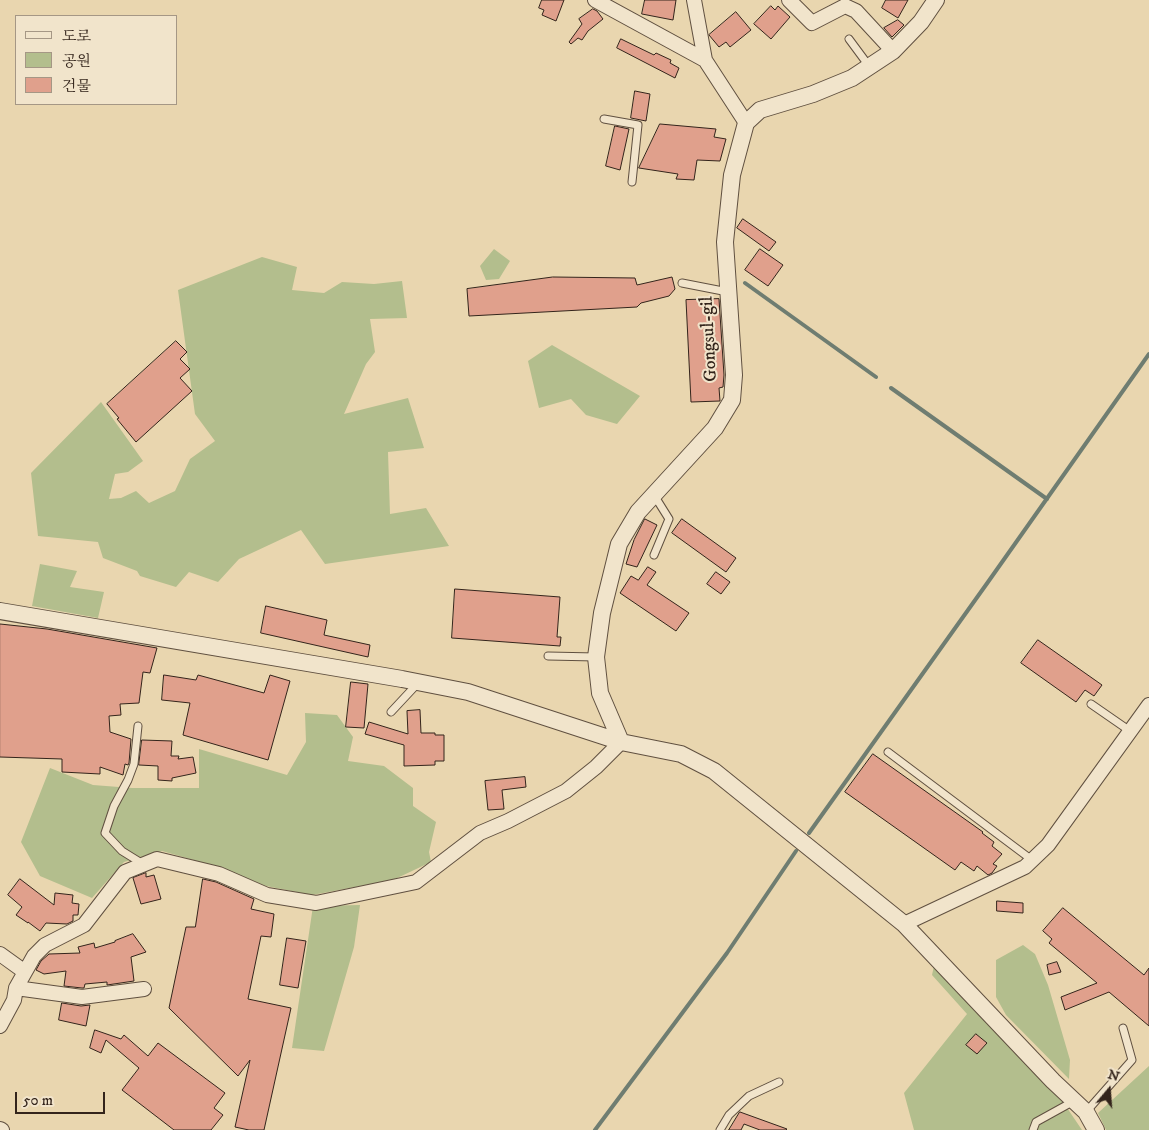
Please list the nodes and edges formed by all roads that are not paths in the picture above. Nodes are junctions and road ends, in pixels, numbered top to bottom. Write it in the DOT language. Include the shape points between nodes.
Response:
graph roads {
  1 [pos="596,0"];
  2 [pos="694,0"];
  3 [pos="789,0"];
  4 [pos="936,0"];
  5 [pos="849,39"];
  6 [pos="893,51"];
  7 [pos="705,60"];
  8 [pos="869,66"];
  9 [pos="604,119"];
  10 [pos="746,123"];
  11 [pos="632,182"];
  12 [pos="682,283"];
  13 [pos="728,292"];
  14 [pos="654,495"];
  15 [pos="654,555"];
  16 [pos="0,611"];
  17 [pos="548,656"];
  18 [pos="596,657"];
  19 [pos="419,682"];
  20 [pos="1090,704"];
  21 [pos="1149,705"];
  22 [pos="391,712"];
  23 [pos="138,726"];
  24 [pos="1130,731"];
  25 [pos="621,742"];
  26 [pos="888,752"];
  27 [pos="1032,860"];
  28 [pos="143,864"];
  29 [pos="904,924"];
  30 [pos="0,954"];
  31 [pos="26,972"];
  32 [pos="16,988"];
  33 [pos="144,989"];
  34 [pos="0,1026"];
  35 [pos="1123,1028"];
  36 [pos="779,1082"];
  37 [pos="1080,1106"];
  38 [pos="720,1130"];
  39 [pos="1033,1130"];
  40 [pos="1096,1130"];
  1 -- 7 [label="street"];
  2 -- 7 [label="street"];
  3 -- 6 [label="street" via="812,23 846,6 856,11"];
  4 -- 6 [label="street" via="921,22"];
  5 -- 8 [label="lane"];
  6 -- 8 [label="street"];
  7 -- 10 [label="street"];
  8 -- 10 [label="street" via="852,78 813,94 760,110"];
  9 -- 11 [label="lane" via="638,125"];
  10 -- 13 [label="street, Gongsul-gil" via="732,175 725,242"];
  12 -- 13 [label="lane"];
  13 -- 14 [label="street, Gongsul-gil" via="734,375 732,400 715,428"];
  14 -- 15 [label="lane" via="669,519"];
  14 -- 18 [label="street, Gongsul-gil" via="638,512 619,544 602,613"];
  16 -- 19 [label="street"];
  17 -- 18 [label="lane"];
  18 -- 25 [label="street, Gongsul-gil" via="600,693"];
  19 -- 22 [label="lane"];
  19 -- 25 [label="street" via="468,692"];
  20 -- 24 [label="lane"];
  21 -- 24 [label="street"];
  23 -- 28 [label="lane" via="134,764 114,806 106,833 122,851"];
  24 -- 27 [label="street" via="1048,845"];
  25 -- 28 [label="street" via="566,791 480,833 416,882 316,903 267,896 219,874 157,859"];
  25 -- 29 [label="street" via="682,754 714,771"];
  26 -- 27 [label="lane"];
  27 -- 29 [label="street" via="1025,867"];
  28 -- 31 [label="street" via="124,872 84,925 45,945 34,956"];
  29 -- 37 [label="street"];
  30 -- 31 [label="street"];
  31 -- 32 [label="street"];
  32 -- 33 [label="street" via="82,997"];
  32 -- 34 [label="street" via="14,1000"];
  35 -- 37 [label="lane" via="1132,1060"];
  36 -- 38 [label="lane" via="749,1096 729,1115"];
  37 -- 39 [label="lane" via="1036,1122"];
  37 -- 40 [label="street"];
}
